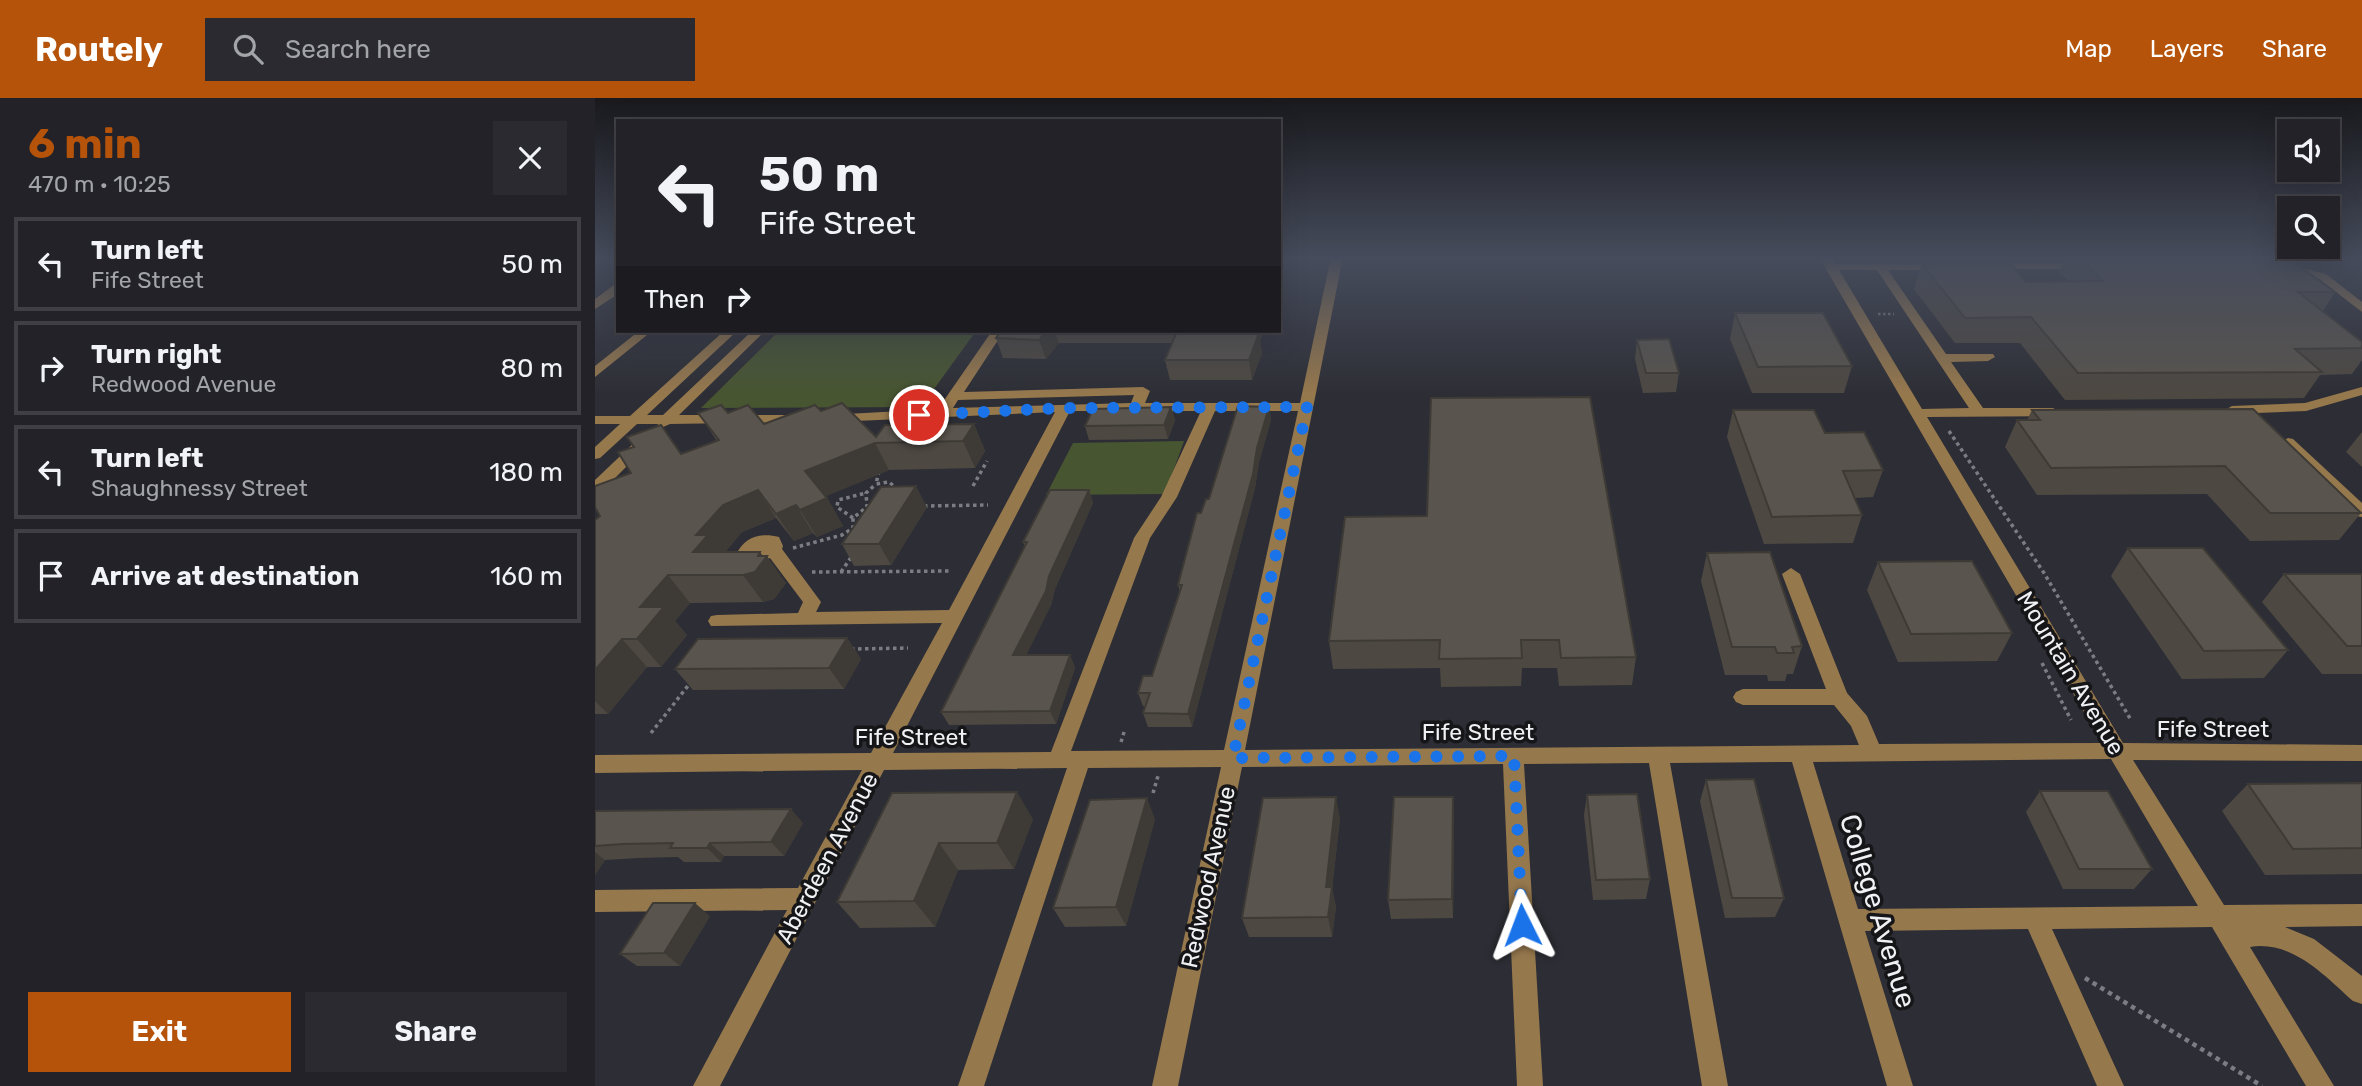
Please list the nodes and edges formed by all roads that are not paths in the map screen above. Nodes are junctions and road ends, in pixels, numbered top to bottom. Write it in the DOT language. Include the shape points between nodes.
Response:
graph roads {
  1 [pos="1328,303"];
  2 [pos="1853,303"];
  3 [pos="1904,303"];
  4 [pos="644,333"];
  5 [pos="729,333"];
  6 [pos="757,333"];
  7 [pos="997,333"];
  8 [pos="1942,358"];
  9 [pos="1988,358"];
  10 [pos="595,373"];
  11 [pos="2362,391"];
  12 [pos="954,396"];
  13 [pos="1136,407"];
  14 [pos="1210,407"];
  15 [pos="1307,407"];
  16 [pos="1065,408"];
  17 [pos="2220,411"];
  18 [pos="1979,412"];
  19 [pos="2073,412"];
  20 [pos="1918,413"];
  21 [pos="942,414"];
  22 [pos="634,419"];
  23 [pos="595,420"];
  24 [pos="667,420"];
  25 [pos="2288,442"];
  26 [pos="595,456"];
  27 [pos="595,489"];
  28 [pos="2362,512"];
  29 [pos="773,549"];
  30 [pos="1791,574"];
  31 [pos="955,616"];
  32 [pos="804,619"];
  33 [pos="717,621"];
  34 [pos="1743,697"];
  35 [pos="1839,697"];
  36 [pos="1872,753"];
  37 [pos="2362,753"];
  38 [pos="1800,754"];
  39 [pos="2119,754"];
  40 [pos="1658,755"];
  41 [pos="1514,756"];
  42 [pos="1233,758"];
  43 [pos="1069,760"];
  44 [pos="878,762"];
  45 [pos="595,764"];
  46 [pos="805,899"];
  47 [pos="595,901"];
  48 [pos="2362,915"];
  49 [pos="2219,916"];
  50 [pos="1850,920"];
  51 [pos="2036,920"];
  52 [pos="2232,939"];
  53 [pos="2362,992"];
  54 [pos="706,1086"];
  55 [pos="971,1086"];
  56 [pos="1165,1086"];
  57 [pos="1529,1086"];
  58 [pos="1715,1086"];
  59 [pos="1900,1086"];
  60 [pos="2111,1086"];
  61 [pos="2321,1086"];
  1 -- 15 [label="street, Redwood Avenue"];
  2 -- 20 [label="street, Mountain Avenue"];
  3 -- 8 [label="street"];
  4 -- 10 [label="street"];
  5 -- 22 [label="street"];
  6 -- 24 [label="street"];
  7 -- 12 [label="street"];
  8 -- 9 [label="street"];
  8 -- 18 [label="street"];
  11 -- 17 [label="street" via="2305,407"];
  12 -- 13 [label="street" via="1143,391"];
  12 -- 21 [label="street"];
  13 -- 14 [label="street"];
  13 -- 16 [label="street"];
  14 -- 15 [label="street"];
  14 -- 43 [label="street" via="1169,497 1142,538"];
  15 -- 42 [label="street, Redwood Avenue"];
  16 -- 21 [label="street"];
  16 -- 31 [label="street, Aberdeen Avenue"];
  18 -- 19 [label="street"];
  18 -- 20 [label="street"];
  20 -- 39 [label="street, Mountain Avenue"];
  21 -- 24 [label="street"];
  22 -- 23 [label="street"];
  22 -- 24 [label="street"];
  22 -- 26 [label="street"];
  24 -- 27 [label="street"];
  25 -- 28 [label="street"];
  29 -- 32 [label="street" via="812,602"];
  30 -- 35 [label="street"];
  31 -- 32 [label="street"];
  31 -- 44 [label="street, Aberdeen Avenue"];
  32 -- 33 [label="street"];
  34 -- 35 [label="street"];
  35 -- 36 [label="street" via="1860,722"];
  36 -- 38 [label="street, Fife Street"];
  36 -- 39 [label="street, Fife Street"];
  37 -- 39 [label="street, Fife Street"];
  38 -- 40 [label="street, Fife Street"];
  38 -- 50 [label="street, College Avenue"];
  39 -- 49 [label="street, Mountain Avenue"];
  40 -- 41 [label="street, Fife Street"];
  40 -- 58 [label="street"];
  41 -- 42 [label="street, Fife Street"];
  41 -- 57 [label="street"];
  42 -- 43 [label="street, Fife Street"];
  42 -- 56 [label="street, Redwood Avenue"];
  43 -- 44 [label="street, Fife Street"];
  43 -- 55 [label="street"];
  44 -- 45 [label="street, Fife Street"];
  44 -- 46 [label="street, Aberdeen Avenue"];
  46 -- 47 [label="street"];
  46 -- 54 [label="street, Aberdeen Avenue"];
  48 -- 49 [label="street"];
  49 -- 51 [label="street"];
  49 -- 52 [label="street, Mountain Avenue"];
  50 -- 51 [label="street"];
  50 -- 59 [label="street, College Avenue"];
  51 -- 60 [label="street"];
  52 -- 53 [label="street" via="2264,933 2291,939"];
  52 -- 61 [label="street, Mountain Avenue"];
}
